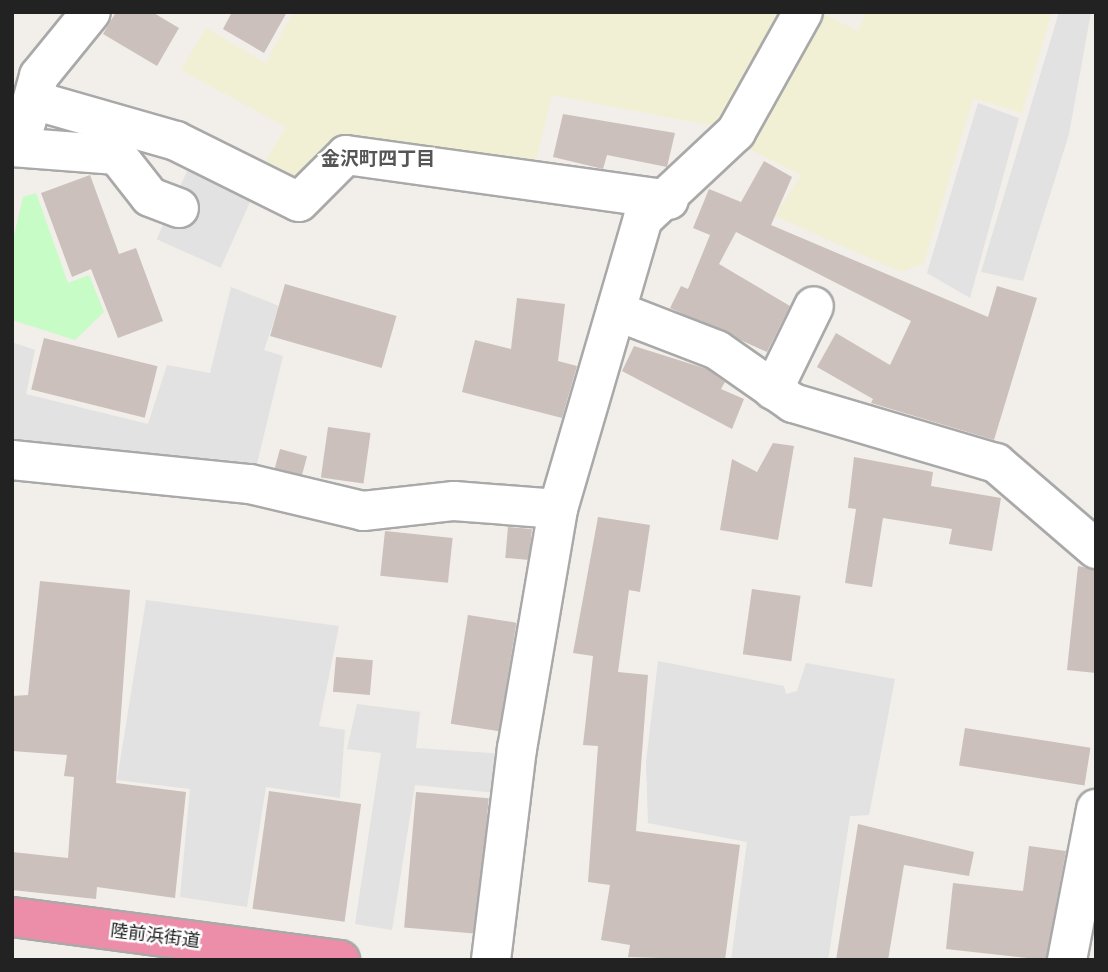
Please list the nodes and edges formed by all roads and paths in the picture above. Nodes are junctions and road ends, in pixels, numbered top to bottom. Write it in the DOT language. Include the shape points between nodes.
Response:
graph roads {
  1 [pos="91,12"];
  2 [pos="803,12"];
  3 [pos="33,100"];
  4 [pos="15,155"];
  5 [pos="669,200"];
  6 [pos="179,208"];
  7 [pos="816,307"];
  8 [pos="616,311"];
  9 [pos="773,390"];
  10 [pos="12,460"];
  11 [pos="558,509"];
  12 [pos="1096,549"];
  13 [pos="1096,809"];
  14 [pos="12,917"];
  15 [pos="340,960"];
  16 [pos="491,960"];
  17 [pos="1067,960"];
  1 -- 3 [label="street" via="39,76"];
  2 -- 5 [label="street" via="736,132 693,169"];
  3 -- 4 [label="street"];
  3 -- 5 [label="street" via="176,141 299,202 346,155"];
  4 -- 6 [label="street" via="117,155 150,197"];
  5 -- 8 [label="street" via="643,219"];
  7 -- 9 [label="street"];
  8 -- 9 [label="street" via="717,349"];
  8 -- 11 [label="street"];
  9 -- 12 [label="street" via="793,403 996,463"];
  10 -- 11 [label="street" via="250,484 363,511 454,501"];
  11 -- 16 [label="street" via="517,749"];
  13 -- 17 [label="street"];
  14 -- 15 [label="highway, 陸前浜街道"];
}
